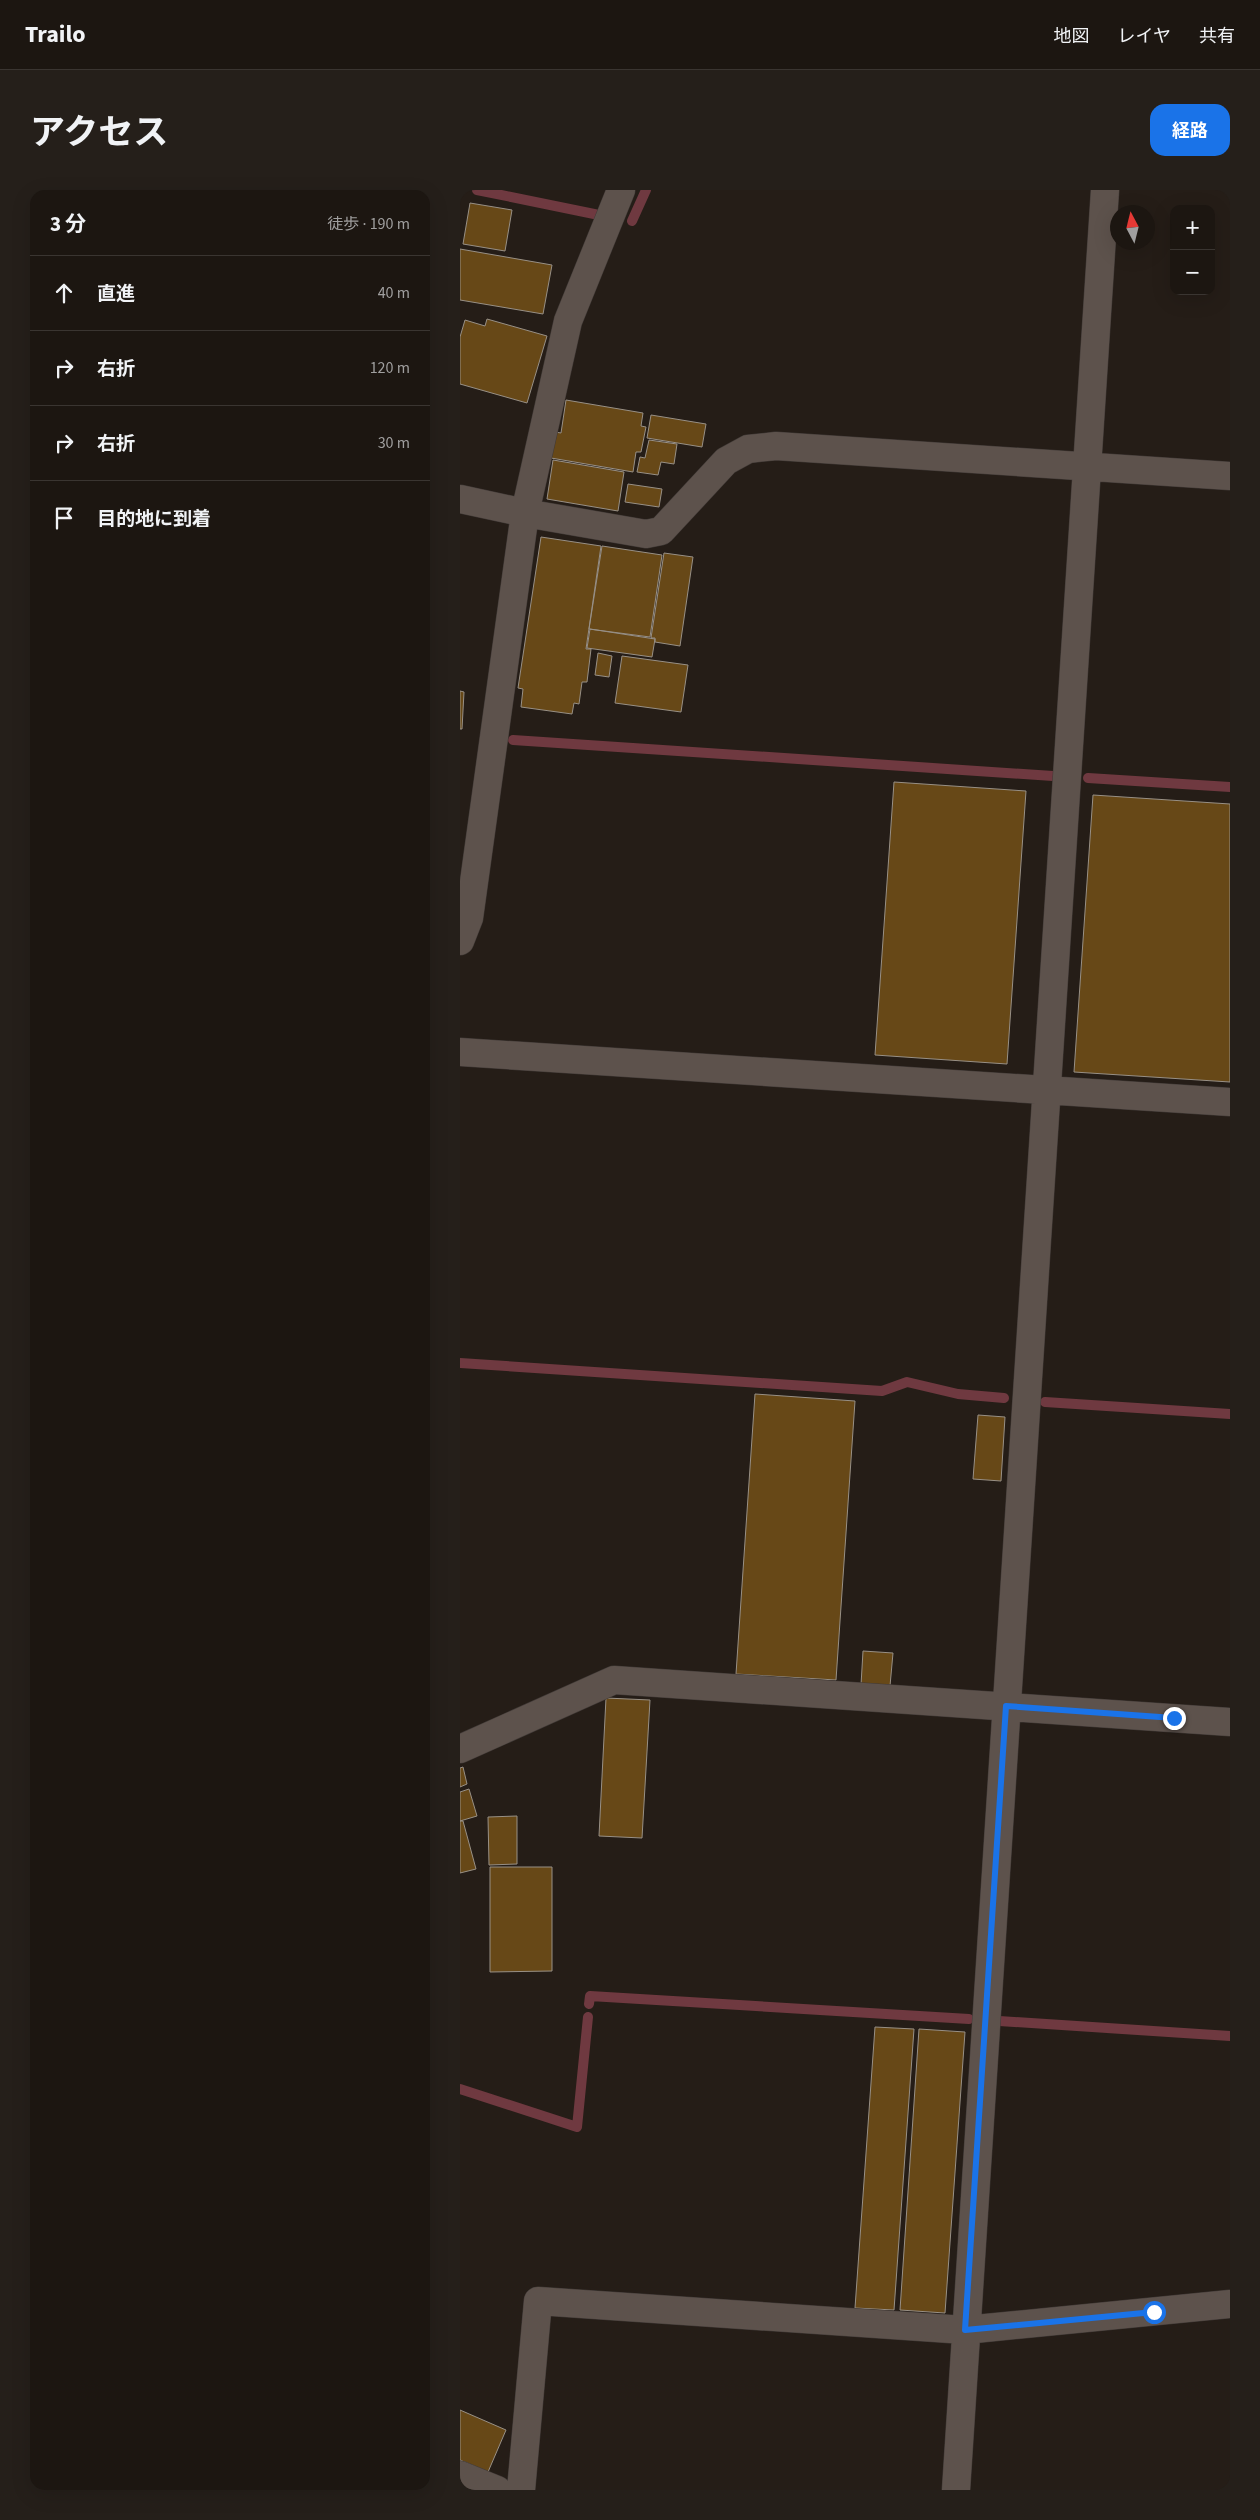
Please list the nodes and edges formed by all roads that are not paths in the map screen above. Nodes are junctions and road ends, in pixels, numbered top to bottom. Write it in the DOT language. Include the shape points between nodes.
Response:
graph roads {
  1 [pos="621,190"];
  2 [pos="1104,190"];
  3 [pos="1087,466"];
  4 [pos="1230,476"];
  5 [pos="460,498"];
  6 [pos="525,513"];
  7 [pos="460,941"];
  8 [pos="460,1052"];
  9 [pos="1045,1090"];
  10 [pos="1230,1102"];
  11 [pos="1006,1706"];
  12 [pos="1230,1722"];
  13 [pos="460,1750"];
  14 [pos="1230,2304"];
  15 [pos="965,2330"];
  16 [pos="460,2475"];
  17 [pos="497,2490"];
  18 [pos="521,2490"];
  19 [pos="956,2490"];
  1 -- 6 [label="street" via="568,321"];
  2 -- 3 [label="street"];
  3 -- 4 [label="street"];
  3 -- 6 [label="street" via="776,446 748,449 726,461 661,530 646,534"];
  3 -- 9 [label="street"];
  5 -- 6 [label="street"];
  6 -- 7 [label="street" via="469,918"];
  8 -- 9 [label="street"];
  9 -- 10 [label="street"];
  9 -- 11 [label="street"];
  11 -- 12 [label="street"];
  11 -- 13 [label="street" via="614,1680"];
  11 -- 15 [label="street"];
  14 -- 15 [label="street"];
  15 -- 18 [label="street" via="538,2302"];
  15 -- 19 [label="street"];
  16 -- 17 [label="street"];
}
